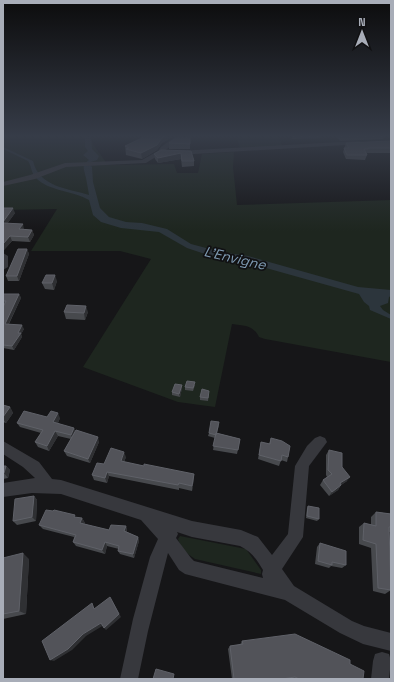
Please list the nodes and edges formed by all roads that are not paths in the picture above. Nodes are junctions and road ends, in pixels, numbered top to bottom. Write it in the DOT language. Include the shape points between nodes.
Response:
graph roads {
  1 [pos="58,168"];
  2 [pos="3,184"];
  3 [pos="3,256"];
  4 [pos="3,267"];
  5 [pos="320,442"];
  6 [pos="3,447"];
  7 [pos="48,484"];
  8 [pos="3,490"];
  9 [pos="147,515"];
  10 [pos="178,524"];
  11 [pos="166,538"];
  12 [pos="272,569"];
  13 [pos="260,584"];
  14 [pos="288,592"];
  15 [pos="391,642"];
  16 [pos="382,661"];
  17 [pos="129,679"];
  18 [pos="380,679"];
  1 -- 2 [label="street"];
  3 -- 4 [label="street"];
  5 -- 12 [label="street" via="305,458 302,466 295,537"];
  6 -- 7 [label="street" via="34,466"];
  7 -- 8 [label="street"];
  7 -- 9 [label="street"];
  9 -- 10 [label="street"];
  9 -- 11 [label="street"];
  10 -- 11 [label="street"];
  10 -- 12 [label="street" via="241,538 252,543"];
  11 -- 13 [label="street" via="185,564 191,568"];
  11 -- 17 [label="street" via="137,635"];
  12 -- 13 [label="street" via="268,580"];
  12 -- 14 [label="street"];
  13 -- 14 [label="street"];
  14 -- 15 [label="street" via="346,627"];
  16 -- 18 [label="street"];
}
